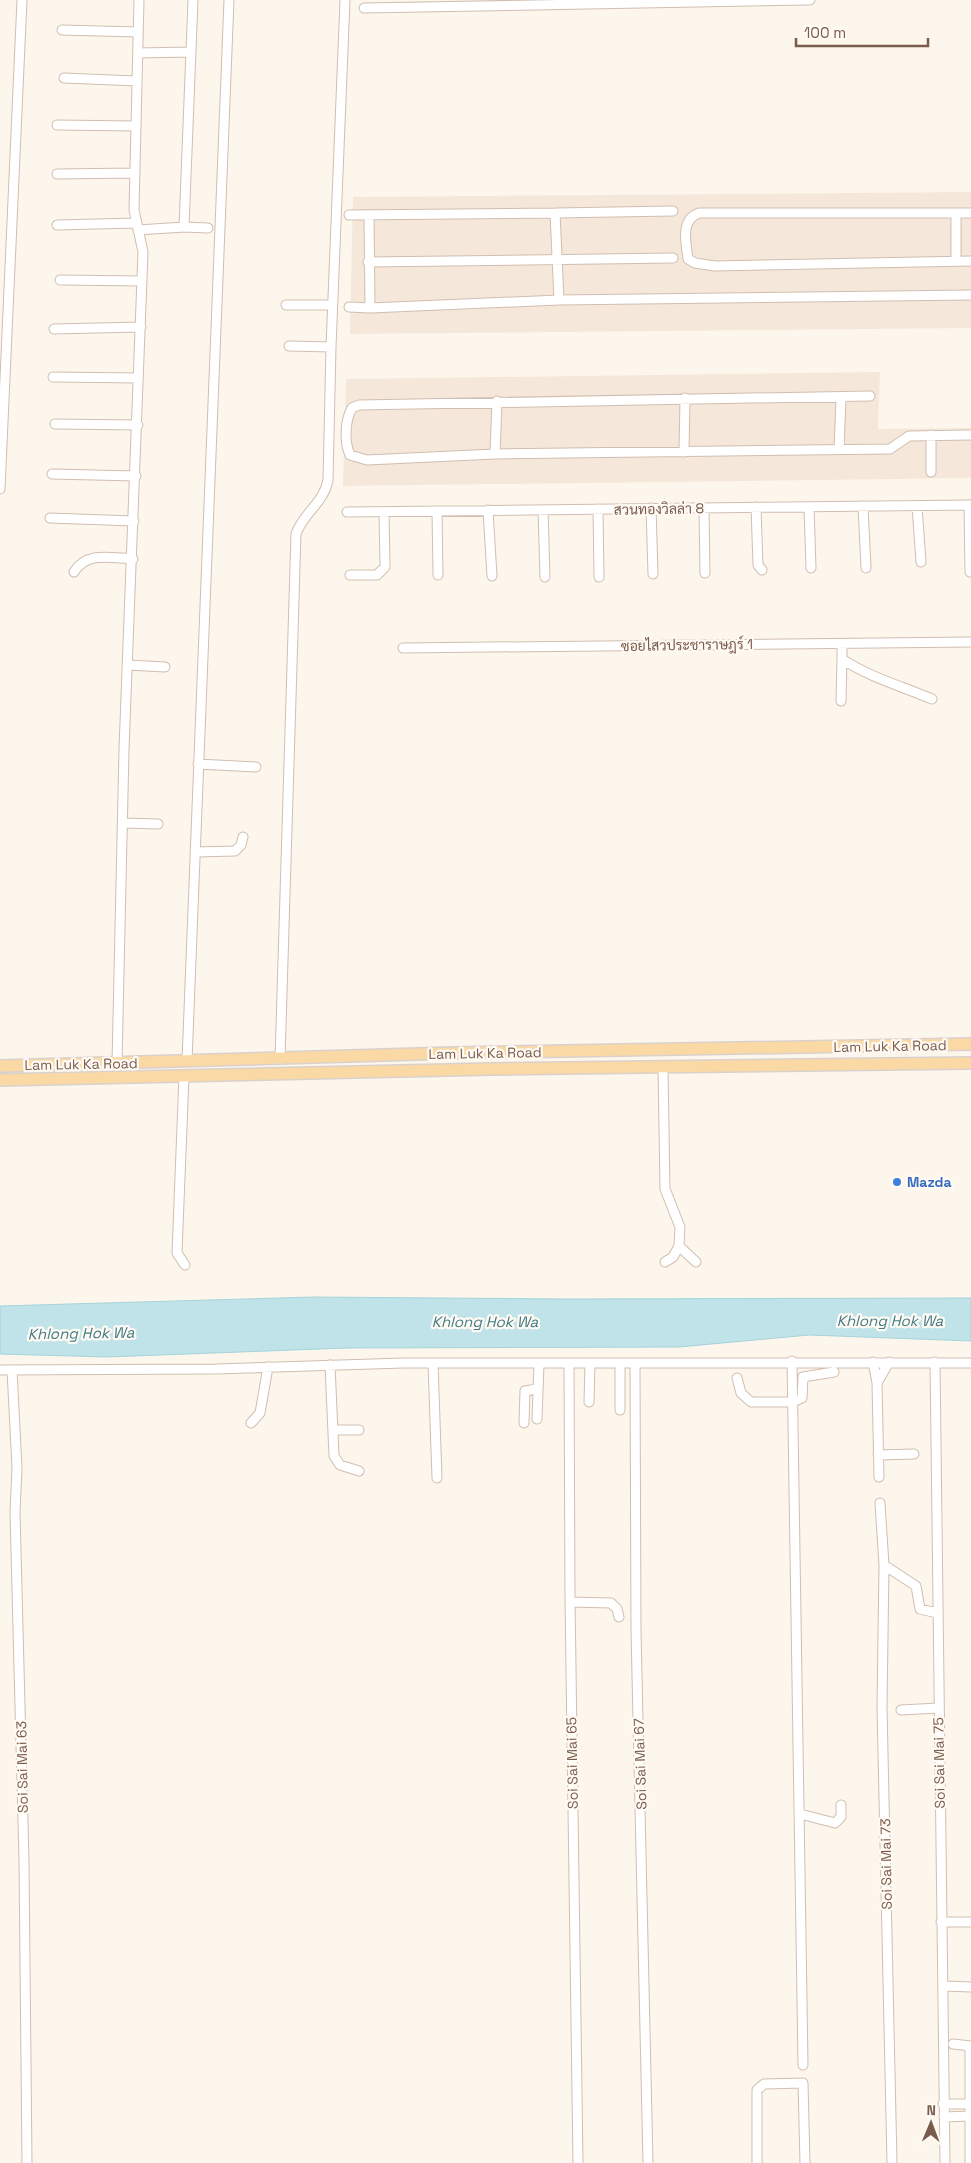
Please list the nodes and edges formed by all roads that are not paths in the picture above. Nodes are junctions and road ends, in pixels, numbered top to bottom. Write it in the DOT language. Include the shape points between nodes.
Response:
graph roads {
  1 [pos="22,0"];
  2 [pos="139,0"];
  3 [pos="193,0"];
  4 [pos="228,0"];
  5 [pos="345,0"];
  6 [pos="810,0"];
  7 [pos="364,8"];
  8 [pos="62,30"];
  9 [pos="138,32"];
  10 [pos="138,52"];
  11 [pos="191,52"];
  12 [pos="64,78"];
  13 [pos="137,81"];
  14 [pos="57,125"];
  15 [pos="135,126"];
  16 [pos="134,173"];
  17 [pos="57,174"];
  18 [pos="673,211"];
  19 [pos="555,213"];
  20 [pos="956,213"];
  21 [pos="971,213"];
  22 [pos="349,215"];
  23 [pos="369,215"];
  24 [pos="57,225"];
  25 [pos="184,226"];
  26 [pos="137,227"];
  27 [pos="208,228"];
  28 [pos="556,258"];
  29 [pos="673,258"];
  30 [pos="956,261"];
  31 [pos="971,261"];
  32 [pos="368,262"];
  33 [pos="60,280"];
  34 [pos="142,281"];
  35 [pos="971,295"];
  36 [pos="559,300"];
  37 [pos="286,305"];
  38 [pos="332,305"];
  39 [pos="349,307"];
  40 [pos="370,308"];
  41 [pos="141,328"];
  42 [pos="54,329"];
  43 [pos="289,346"];
  44 [pos="331,347"];
  45 [pos="53,377"];
  46 [pos="138,378"];
  47 [pos="870,396"];
  48 [pos="686,398"];
  49 [pos="841,398"];
  50 [pos="497,401"];
  51 [pos="55,424"];
  52 [pos="138,426"];
  53 [pos="971,435"];
  54 [pos="931,436"];
  55 [pos="839,450"];
  56 [pos="684,452"];
  57 [pos="495,454"];
  58 [pos="931,472"];
  59 [pos="52,474"];
  60 [pos="136,476"];
  61 [pos="0,489"];
  62 [pos="970,505"];
  63 [pos="863,506"];
  64 [pos="917,506"];
  65 [pos="809,507"];
  66 [pos="651,508"];
  67 [pos="704,508"];
  68 [pos="756,508"];
  69 [pos="598,509"];
  70 [pos="488,510"];
  71 [pos="543,510"];
  72 [pos="437,511"];
  73 [pos="347,512"];
  74 [pos="384,512"];
  75 [pos="50,518"];
  76 [pos="134,521"];
  77 [pos="133,558"];
  78 [pos="921,562"];
  79 [pos="812,568"];
  80 [pos="866,568"];
  81 [pos="762,570"];
  82 [pos="74,572"];
  83 [pos="970,572"];
  84 [pos="705,573"];
  85 [pos="652,574"];
  86 [pos="350,575"];
  87 [pos="438,575"];
  88 [pos="492,576"];
  89 [pos="545,577"];
  90 [pos="599,577"];
  91 [pos="971,642"];
  92 [pos="842,644"];
  93 [pos="403,648"];
  94 [pos="842,659"];
  95 [pos="128,665"];
  96 [pos="165,666"];
  97 [pos="932,699"];
  98 [pos="841,701"];
  99 [pos="198,764"];
  100 [pos="256,767"];
  101 [pos="123,823"];
  102 [pos="158,824"];
  103 [pos="243,837"];
  104 [pos="195,852"];
  105 [pos="971,1044"];
  106 [pos="280,1059"];
  107 [pos="187,1061"];
  108 [pos="117,1063"];
  109 [pos="971,1063"];
  110 [pos="0,1066"];
  111 [pos="663,1068"];
  112 [pos="184,1076"];
  113 [pos="0,1080"];
  114 [pos="680,1246"];
  115 [pos="664,1262"];
  116 [pos="696,1262"];
  117 [pos="185,1264"];
  118 [pos="792,1361"];
  119 [pos="873,1362"];
  120 [pos="890,1362"];
  121 [pos="935,1362"];
  122 [pos="971,1362"];
  123 [pos="539,1363"];
  124 [pos="569,1363"];
  125 [pos="434,1364"];
  126 [pos="590,1364"];
  127 [pos="620,1364"];
  128 [pos="330,1365"];
  129 [pos="635,1365"];
  130 [pos="268,1367"];
  131 [pos="0,1370"];
  132 [pos="12,1370"];
  133 [pos="834,1372"];
  134 [pos="737,1378"];
  135 [pos="877,1383"];
  136 [pos="537,1389"];
  137 [pos="589,1402"];
  138 [pos="793,1402"];
  139 [pos="620,1410"];
  140 [pos="537,1419"];
  141 [pos="252,1423"];
  142 [pos="524,1423"];
  143 [pos="333,1430"];
  144 [pos="359,1430"];
  145 [pos="914,1454"];
  146 [pos="878,1455"];
  147 [pos="359,1471"];
  148 [pos="879,1477"];
  149 [pos="437,1478"];
  150 [pos="880,1503"];
  151 [pos="884,1565"];
  152 [pos="570,1602"];
  153 [pos="937,1613"];
  154 [pos="619,1617"];
  155 [pos="938,1708"];
  156 [pos="900,1710"];
  157 [pos="841,1805"];
  158 [pos="800,1814"];
  159 [pos="941,1922"];
  160 [pos="971,1922"];
  161 [pos="944,1986"];
  162 [pos="971,1987"];
  163 [pos="953,2044"];
  164 [pos="971,2046"];
  165 [pos="803,2065"];
  166 [pos="944,2104"];
  167 [pos="969,2104"];
  168 [pos="970,2116"];
  169 [pos="944,2117"];
  170 [pos="27,2163"];
  171 [pos="578,2163"];
  172 [pos="648,2163"];
  173 [pos="758,2163"];
  174 [pos="805,2163"];
  175 [pos="892,2163"];
  176 [pos="945,2163"];
  177 [pos="970,2163"];
  1 -- 61 [label="street"];
  2 -- 9 [label="street"];
  3 -- 11 [label="street"];
  4 -- 99 [label="street"];
  5 -- 38 [label="street"];
  6 -- 7 [label="street"];
  8 -- 9 [label="street"];
  9 -- 10 [label="street"];
  10 -- 11 [label="street"];
  10 -- 13 [label="street"];
  11 -- 25 [label="street"];
  12 -- 13 [label="street"];
  13 -- 15 [label="street"];
  14 -- 15 [label="street"];
  15 -- 16 [label="street"];
  16 -- 17 [label="street"];
  16 -- 26 [label="street"];
  18 -- 19 [label="street"];
  19 -- 23 [label="street"];
  19 -- 28 [label="street"];
  20 -- 21 [label="street"];
  20 -- 30 [label="street"];
  20 -- 30 [label="street" via="699,213 686,222 686,240 688,259 709,265"];
  22 -- 23 [label="street"];
  23 -- 32 [label="street"];
  24 -- 26 [label="street"];
  25 -- 26 [label="street"];
  25 -- 27 [label="street"];
  26 -- 34 [label="street" via="143,243"];
  28 -- 29 [label="street"];
  28 -- 32 [label="street"];
  28 -- 36 [label="street"];
  30 -- 31 [label="street"];
  32 -- 40 [label="street"];
  33 -- 34 [label="street"];
  34 -- 41 [label="street"];
  35 -- 36 [label="street"];
  36 -- 40 [label="street"];
  37 -- 38 [label="street"];
  38 -- 44 [label="street"];
  39 -- 40 [label="street"];
  41 -- 42 [label="street"];
  41 -- 46 [label="street"];
  43 -- 44 [label="street"];
  44 -- 106 [label="street" via="327,486 321,501 300,522 296,534"];
  45 -- 46 [label="street"];
  46 -- 52 [label="street"];
  47 -- 49 [label="street"];
  48 -- 49 [label="street"];
  48 -- 50 [label="street"];
  48 -- 56 [label="street"];
  49 -- 55 [label="street"];
  50 -- 57 [label="street"];
  50 -- 57 [label="street" via="359,405 348,415 346,448 350,455 368,460"];
  51 -- 52 [label="street"];
  52 -- 60 [label="street"];
  53 -- 54 [label="street"];
  54 -- 55 [label="street" via="909,436 890,449"];
  54 -- 58 [label="street"];
  55 -- 56 [label="street"];
  56 -- 57 [label="street"];
  59 -- 60 [label="street"];
  60 -- 76 [label="street"];
  62 -- 64 [label="street, สวนทองวิลล่า 8"];
  62 -- 83 [label="street"];
  63 -- 64 [label="street, สวนทองวิลล่า 8"];
  63 -- 65 [label="street, สวนทองวิลล่า 8"];
  63 -- 80 [label="street"];
  64 -- 78 [label="street"];
  65 -- 68 [label="street, สวนทองวิลล่า 8"];
  65 -- 79 [label="street"];
  66 -- 67 [label="street, สวนทองวิลล่า 8"];
  66 -- 69 [label="street, สวนทองวิลล่า 8"];
  66 -- 85 [label="street"];
  67 -- 68 [label="street, สวนทองวิลล่า 8"];
  67 -- 84 [label="street"];
  68 -- 81 [label="street" via="758,565"];
  69 -- 71 [label="street, สวนทองวิลล่า 8"];
  69 -- 90 [label="street"];
  70 -- 71 [label="street, สวนทองวิลล่า 8"];
  70 -- 72 [label="street, สวนทองวิลล่า 8"];
  70 -- 88 [label="street"];
  71 -- 89 [label="street"];
  72 -- 74 [label="street, สวนทองวิลล่า 8"];
  72 -- 87 [label="street"];
  73 -- 74 [label="street, สวนทองวิลล่า 8"];
  74 -- 86 [label="street" via="385,567 377,575"];
  75 -- 76 [label="street"];
  76 -- 77 [label="street"];
  77 -- 82 [label="street" via="92,557 79,564"];
  77 -- 95 [label="street"];
  91 -- 92 [label="street, ซอยไสวประชาราษฎร์ 1"];
  92 -- 93 [label="street, ซอยไสวประชาราษฎร์ 1"];
  92 -- 94 [label="street"];
  94 -- 97 [label="street" via="863,673"];
  94 -- 98 [label="street"];
  95 -- 96 [label="street"];
  95 -- 101 [label="street"];
  99 -- 100 [label="street"];
  99 -- 104 [label="street"];
  101 -- 102 [label="street"];
  101 -- 108 [label="street"];
  103 -- 104 [label="street" via="235,851"];
  104 -- 107 [label="street"];
  105 -- 106 [label="main road, Lam Luk Ka Road"];
  106 -- 107 [label="main road, Lam Luk Ka Road"];
  107 -- 108 [label="main road, Lam Luk Ka Road"];
  108 -- 110 [label="main road, Lam Luk Ka Road"];
  109 -- 111 [label="main road, Lam Luk Ka Road"];
  111 -- 112 [label="main road, Lam Luk Ka Road"];
  111 -- 114 [label="street" via="665,1189 680,1227"];
  112 -- 113 [label="main road, Lam Luk Ka Road"];
  112 -- 117 [label="street" via="177,1254"];
  114 -- 115 [label="street" via="673,1257"];
  114 -- 116 [label="street"];
  118 -- 119 [label="street"];
  118 -- 129 [label="street"];
  118 -- 138 [label="street"];
  119 -- 120 [label="street"];
  119 -- 135 [label="street"];
  120 -- 121 [label="street"];
  120 -- 135 [label="street"];
  121 -- 122 [label="street"];
  121 -- 153 [label="street, Soi Sai Mai 75"];
  123 -- 124 [label="street"];
  123 -- 125 [label="street"];
  123 -- 136 [label="street"];
  124 -- 126 [label="street"];
  124 -- 152 [label="street, Soi Sai Mai 65"];
  125 -- 128 [label="street"];
  125 -- 149 [label="street"];
  126 -- 127 [label="street"];
  126 -- 137 [label="street"];
  127 -- 129 [label="street"];
  127 -- 139 [label="street"];
  128 -- 130 [label="street"];
  128 -- 143 [label="street"];
  129 -- 172 [label="street, Soi Sai Mai 67" via="636,1631"];
  130 -- 132 [label="street"];
  130 -- 141 [label="street" via="260,1413"];
  131 -- 132 [label="street"];
  132 -- 170 [label="street, Soi Sai Mai 63" via="17,1468"];
  133 -- 138 [label="street" via="803,1377 802,1398"];
  134 -- 138 [label="street" via="741,1393 751,1402"];
  135 -- 146 [label="street"];
  136 -- 140 [label="street"];
  136 -- 142 [label="street" via="525,1391"];
  138 -- 158 [label="street"];
  143 -- 144 [label="street"];
  143 -- 147 [label="street" via="336,1460 346,1468"];
  145 -- 146 [label="street"];
  146 -- 148 [label="street"];
  150 -- 151 [label="street, Soi Sai Mai 73"];
  151 -- 153 [label="street" via="916,1586 920,1609"];
  151 -- 175 [label="street, Soi Sai Mai 73" via="882,1707"];
  152 -- 154 [label="street" via="611,1603"];
  152 -- 171 [label="street, Soi Sai Mai 65"];
  153 -- 155 [label="street, Soi Sai Mai 75"];
  155 -- 156 [label="street"];
  155 -- 159 [label="street, Soi Sai Mai 75"];
  157 -- 158 [label="street" via="841,1817 835,1823"];
  158 -- 165 [label="street"];
  159 -- 160 [label="street"];
  159 -- 161 [label="street, Soi Sai Mai 75"];
  161 -- 162 [label="street"];
  161 -- 166 [label="street, Soi Sai Mai 75"];
  163 -- 164 [label="street"];
  164 -- 167 [label="street"];
  166 -- 167 [label="street"];
  166 -- 169 [label="street, Soi Sai Mai 75"];
  167 -- 168 [label="street"];
  168 -- 169 [label="street"];
  168 -- 177 [label="street"];
  169 -- 176 [label="street, Soi Sai Mai 75"];
  173 -- 174 [label="street" via="757,2090 764,2084 803,2083"];
}
